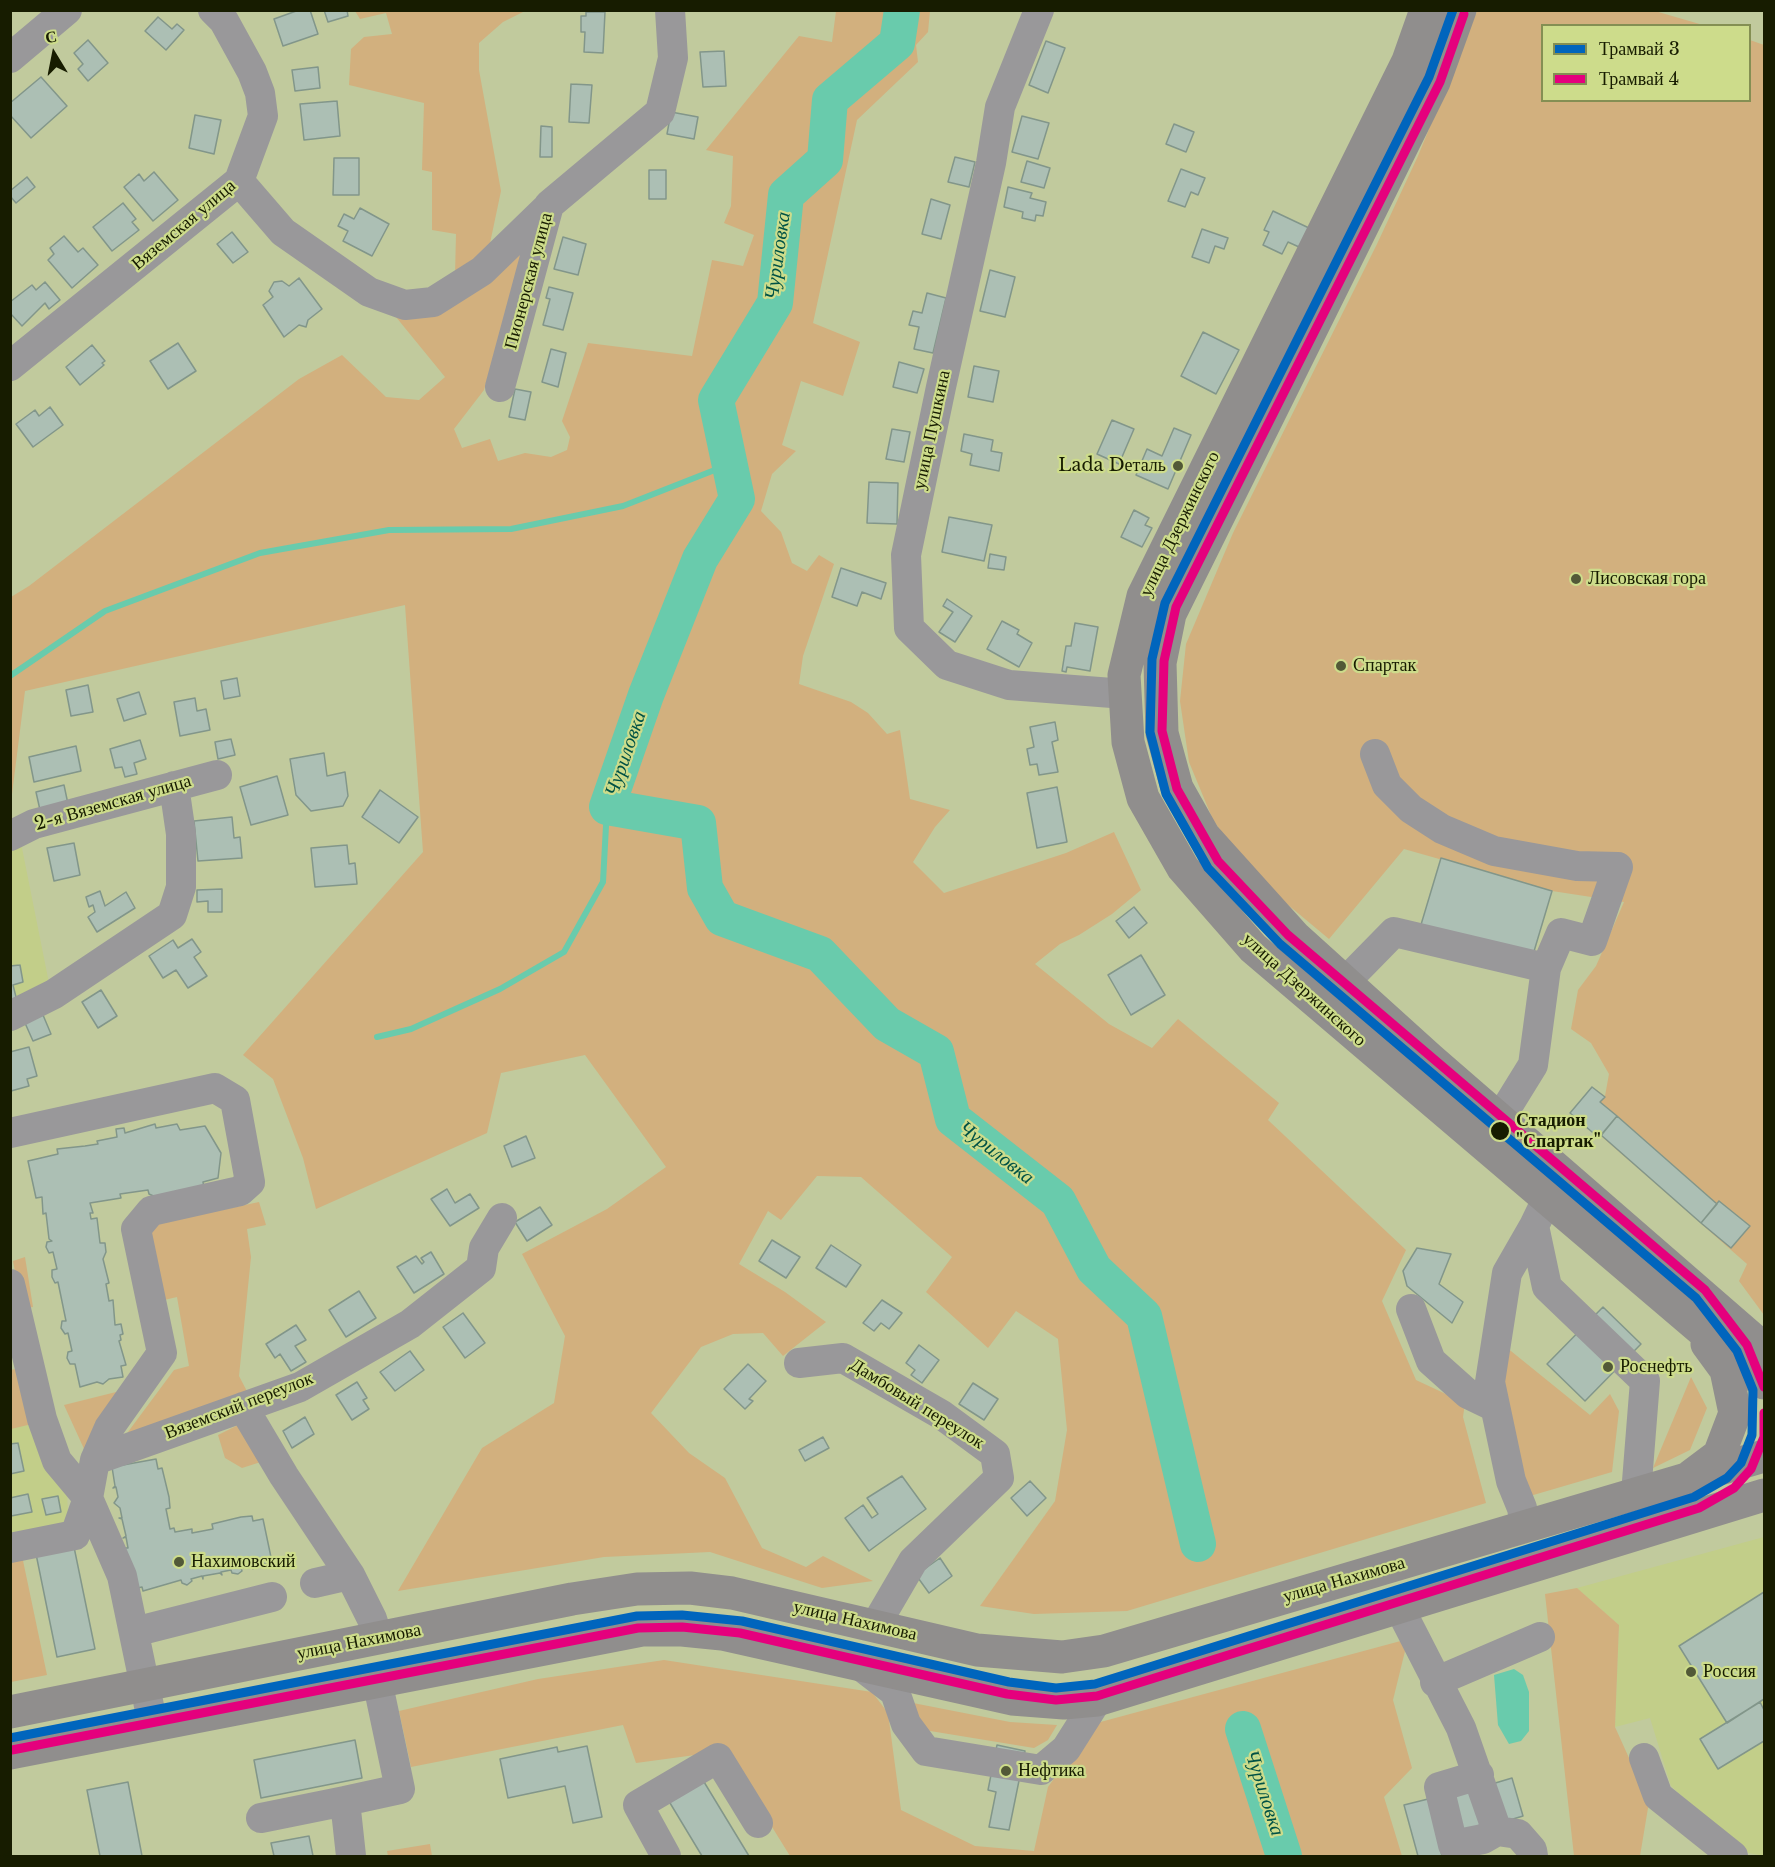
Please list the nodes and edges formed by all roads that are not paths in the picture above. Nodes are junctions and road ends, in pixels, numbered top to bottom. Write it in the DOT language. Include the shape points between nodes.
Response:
graph roads {
  1 [pos="213,10"];
  2 [pos="670,10"];
  3 [pos="1039,10"];
  4 [pos="1426,10"];
  5 [pos="1460,10"];
  6 [pos="60,13"];
  7 [pos="10,58"];
  8 [pos="239,181"];
  9 [pos="549,205"];
  10 [pos="10,366"];
  11 [pos="500,387"];
  12 [pos="1125,694"];
  13 [pos="1375,754"];
  14 [pos="217,775"];
  15 [pos="174,786"];
  16 [pos="10,836"];
  17 [pos="1546,968"];
  18 [pos="1345,982"];
  19 [pos="10,1016"];
  20 [pos="1499,1120"];
  21 [pos="10,1133"];
  22 [pos="1556,1186"];
  23 [pos="502,1218"];
  24 [pos="1534,1226"];
  25 [pos="10,1284"];
  26 [pos="1411,1309"];
  27 [pos="1676,1309"];
  28 [pos="1764,1349"];
  29 [pos="799,1363"];
  30 [pos="1764,1383"];
  31 [pos="243,1407"];
  32 [pos="1495,1407"];
  33 [pos="1764,1456"];
  34 [pos="95,1460"];
  35 [pos="1764,1464"];
  36 [pos="1685,1480"];
  37 [pos="1636,1494"];
  38 [pos="1764,1496"];
  39 [pos="88,1498"];
  40 [pos="1701,1514"];
  41 [pos="1525,1527"];
  42 [pos="10,1548"];
  43 [pos="350,1575"];
  44 [pos="315,1582"];
  45 [pos="272,1597"];
  46 [pos="1399,1607"];
  47 [pos="875,1626"];
  48 [pos="134,1632"];
  49 [pos="1540,1637"];
  50 [pos="378,1638"];
  51 [pos="856,1663"];
  52 [pos="377,1680"];
  53 [pos="1435,1682"];
  54 [pos="145,1685"];
  55 [pos="1097,1700"];
  56 [pos="10,1712"];
  57 [pos="153,1725"];
  58 [pos="10,1753"];
  59 [pos="1644,1758"];
  60 [pos="1479,1775"];
  61 [pos="345,1801"];
  62 [pos="261,1818"];
  63 [pos="758,1823"];
  64 [pos="1485,1842"];
  65 [pos="351,1857"];
  66 [pos="666,1857"];
  67 [pos="1533,1857"];
  68 [pos="1734,1857"];
  1 -- 8 [label="street, Вяземская улица" via="224,21 260,93 263,116"];
  2 -- 9 [label="street, Пионерская улица" via="673,58 660,112"];
  3 -- 12 [label="street, улица Пушкина" via="1000,107 938,398 906,555 909,628 947,665 1009,685"];
  4 -- 12 [label="main road, улица Дзержинского" via="1398,82 1143,596 1124,675"];
  5 -- 18 [label="main road, улица Дзержинского" via="1434,82 1170,614 1160,663 1162,733 1178,788 1204,836 1295,937"];
  6 -- 7 [label="street"];
  8 -- 9 [label="street" via="283,232 369,292 405,305 433,303 482,271"];
  8 -- 10 [label="street, Вяземская улица"];
  9 -- 11 [label="street, Пионерская улица"];
  12 -- 22 [label="main road, улица Дзержинского" via="1128,742 1143,798 1183,868 1253,948 1398,1073"];
  13 -- 17 [label="street" via="1387,785 1411,809 1442,829 1494,851 1577,866 1618,867 1592,941 1561,933"];
  14 -- 15 [label="street, 2-я Вяземская улица"];
  15 -- 16 [label="street, 2-я Вяземская улица" via="34,824"];
  15 -- 19 [label="street" via="181,834 181,887 172,915 54,994"];
  17 -- 18 [label="street" via="1394,932"];
  17 -- 20 [label="street" via="1533,1065"];
  18 -- 20 [label="main road, улица Дзержинского"];
  20 -- 22 [label="main road, улица Дзержинского"];
  21 -- 34 [label="street" via="215,1088 235,1100 250,1182 240,1191 151,1211 136,1229 162,1353 110,1428"];
  22 -- 24 [label="street"];
  22 -- 27 [label="main road, улица Дзержинского"];
  22 -- 28 [label="main road, улица Дзержинского"];
  23 -- 31 [label="street, Вяземский переулок" via="484,1248 481,1268 410,1324 300,1387"];
  24 -- 32 [label="street" via="1507,1273 1490,1382"];
  24 -- 37 [label="street" via="1547,1287 1645,1381"];
  25 -- 39 [label="street" via="53,1451"];
  26 -- 32 [label="street" via="1431,1361 1468,1394"];
  27 -- 30 [label="main road, улица Дзержинского"];
  27 -- 36 [label="main road, улица Нахимова" via="1726,1370 1735,1413 1719,1455"];
  29 -- 47 [label="street, Дамбовый переулок" via="843,1358 942,1415 995,1454 999,1478 913,1561"];
  31 -- 34 [label="street, Вяземский переулок"];
  31 -- 43 [label="street"];
  32 -- 41 [label="street"];
  33 -- 36 [label="main road, улица Нахимова"];
  34 -- 39 [label="street"];
  35 -- 40 [label="main road" via="1752,1479"];
  36 -- 37 [label="main road, улица Нахимова"];
  37 -- 41 [label="main road, улица Нахимова"];
  38 -- 40 [label="main road"];
  39 -- 42 [label="street" via="75,1535"];
  39 -- 48 [label="street" via="122,1576"];
  40 -- 46 [label="main road"];
  41 -- 47 [label="main road, улица Нахимова" via="1094,1653 1062,1657 1017,1655 977,1650"];
  43 -- 44 [label="street"];
  43 -- 50 [label="street"];
  45 -- 48 [label="street"];
  46 -- 53 [label="street"];
  46 -- 55 [label="main road"];
  47 -- 50 [label="main road, улица Нахимова" via="732,1593 637,1589"];
  48 -- 54 [label="street"];
  49 -- 53 [label="street"];
  50 -- 54 [label="main road, улица Нахимова"];
  51 -- 52 [label="main road" via="722,1634 642,1630"];
  51 -- 55 [label="main road" via="1012,1699 1064,1703"];
  51 -- 55 [label="street" via="895,1692 906,1724 926,1751 1041,1770 1066,1749"];
  52 -- 57 [label="main road"];
  52 -- 61 [label="street" via="400,1789"];
  53 -- 60 [label="street" via="1461,1728"];
  54 -- 56 [label="main road, улица Нахимова"];
  54 -- 57 [label="street"];
  57 -- 58 [label="main road"];
  59 -- 68 [label="street" via="1658,1796"];
  60 -- 64 [label="street"];
  60 -- 64 [label="street" via="1439,1787 1453,1845"];
  61 -- 62 [label="street"];
  61 -- 65 [label="street"];
  63 -- 66 [label="street" via="718,1758 638,1805"];
  64 -- 67 [label="street" via="1518,1834"];
}
